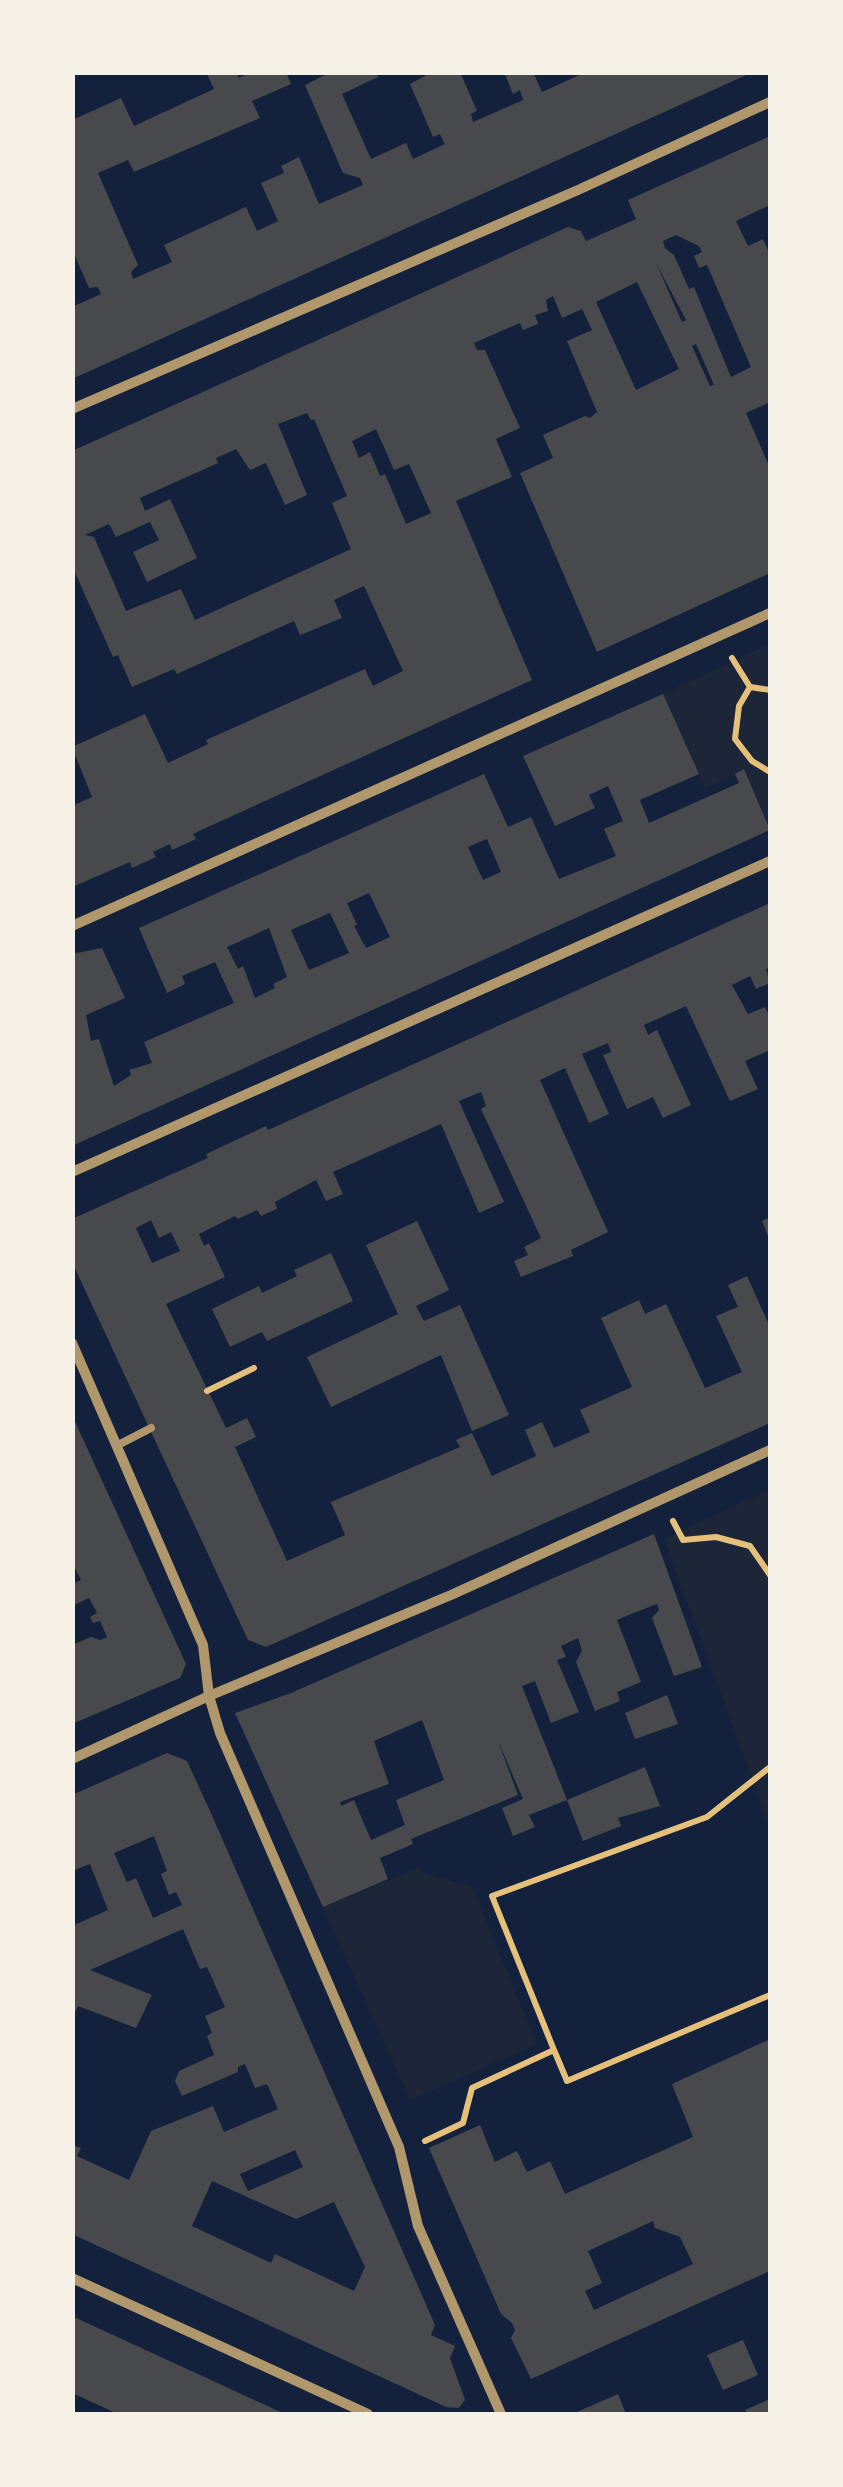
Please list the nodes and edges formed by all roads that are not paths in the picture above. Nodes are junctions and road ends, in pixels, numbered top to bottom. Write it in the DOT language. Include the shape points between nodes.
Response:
graph roads {
  1 [pos="770,102"];
  2 [pos="72,410"];
  3 [pos="770,613"];
  4 [pos="770,861"];
  5 [pos="72,926"];
  6 [pos="72,1172"];
  7 [pos="72,1343"];
  8 [pos="151,1428"];
  9 [pos="118,1445"];
  10 [pos="770,1450"];
  11 [pos="210,1696"];
  12 [pos="72,1759"];
  13 [pos="72,2278"];
  14 [pos="368,2414"];
  15 [pos="501,2414"];
  1 -- 2 [label="street"];
  3 -- 5 [label="street"];
  4 -- 6 [label="street"];
  7 -- 9 [label="street"];
  8 -- 9 [label="lane"];
  9 -- 11 [label="street" via="203,1644"];
  10 -- 11 [label="street"];
  11 -- 12 [label="street"];
  11 -- 15 [label="street" via="220,1733 399,2146 418,2226"];
  13 -- 14 [label="street"];
}
